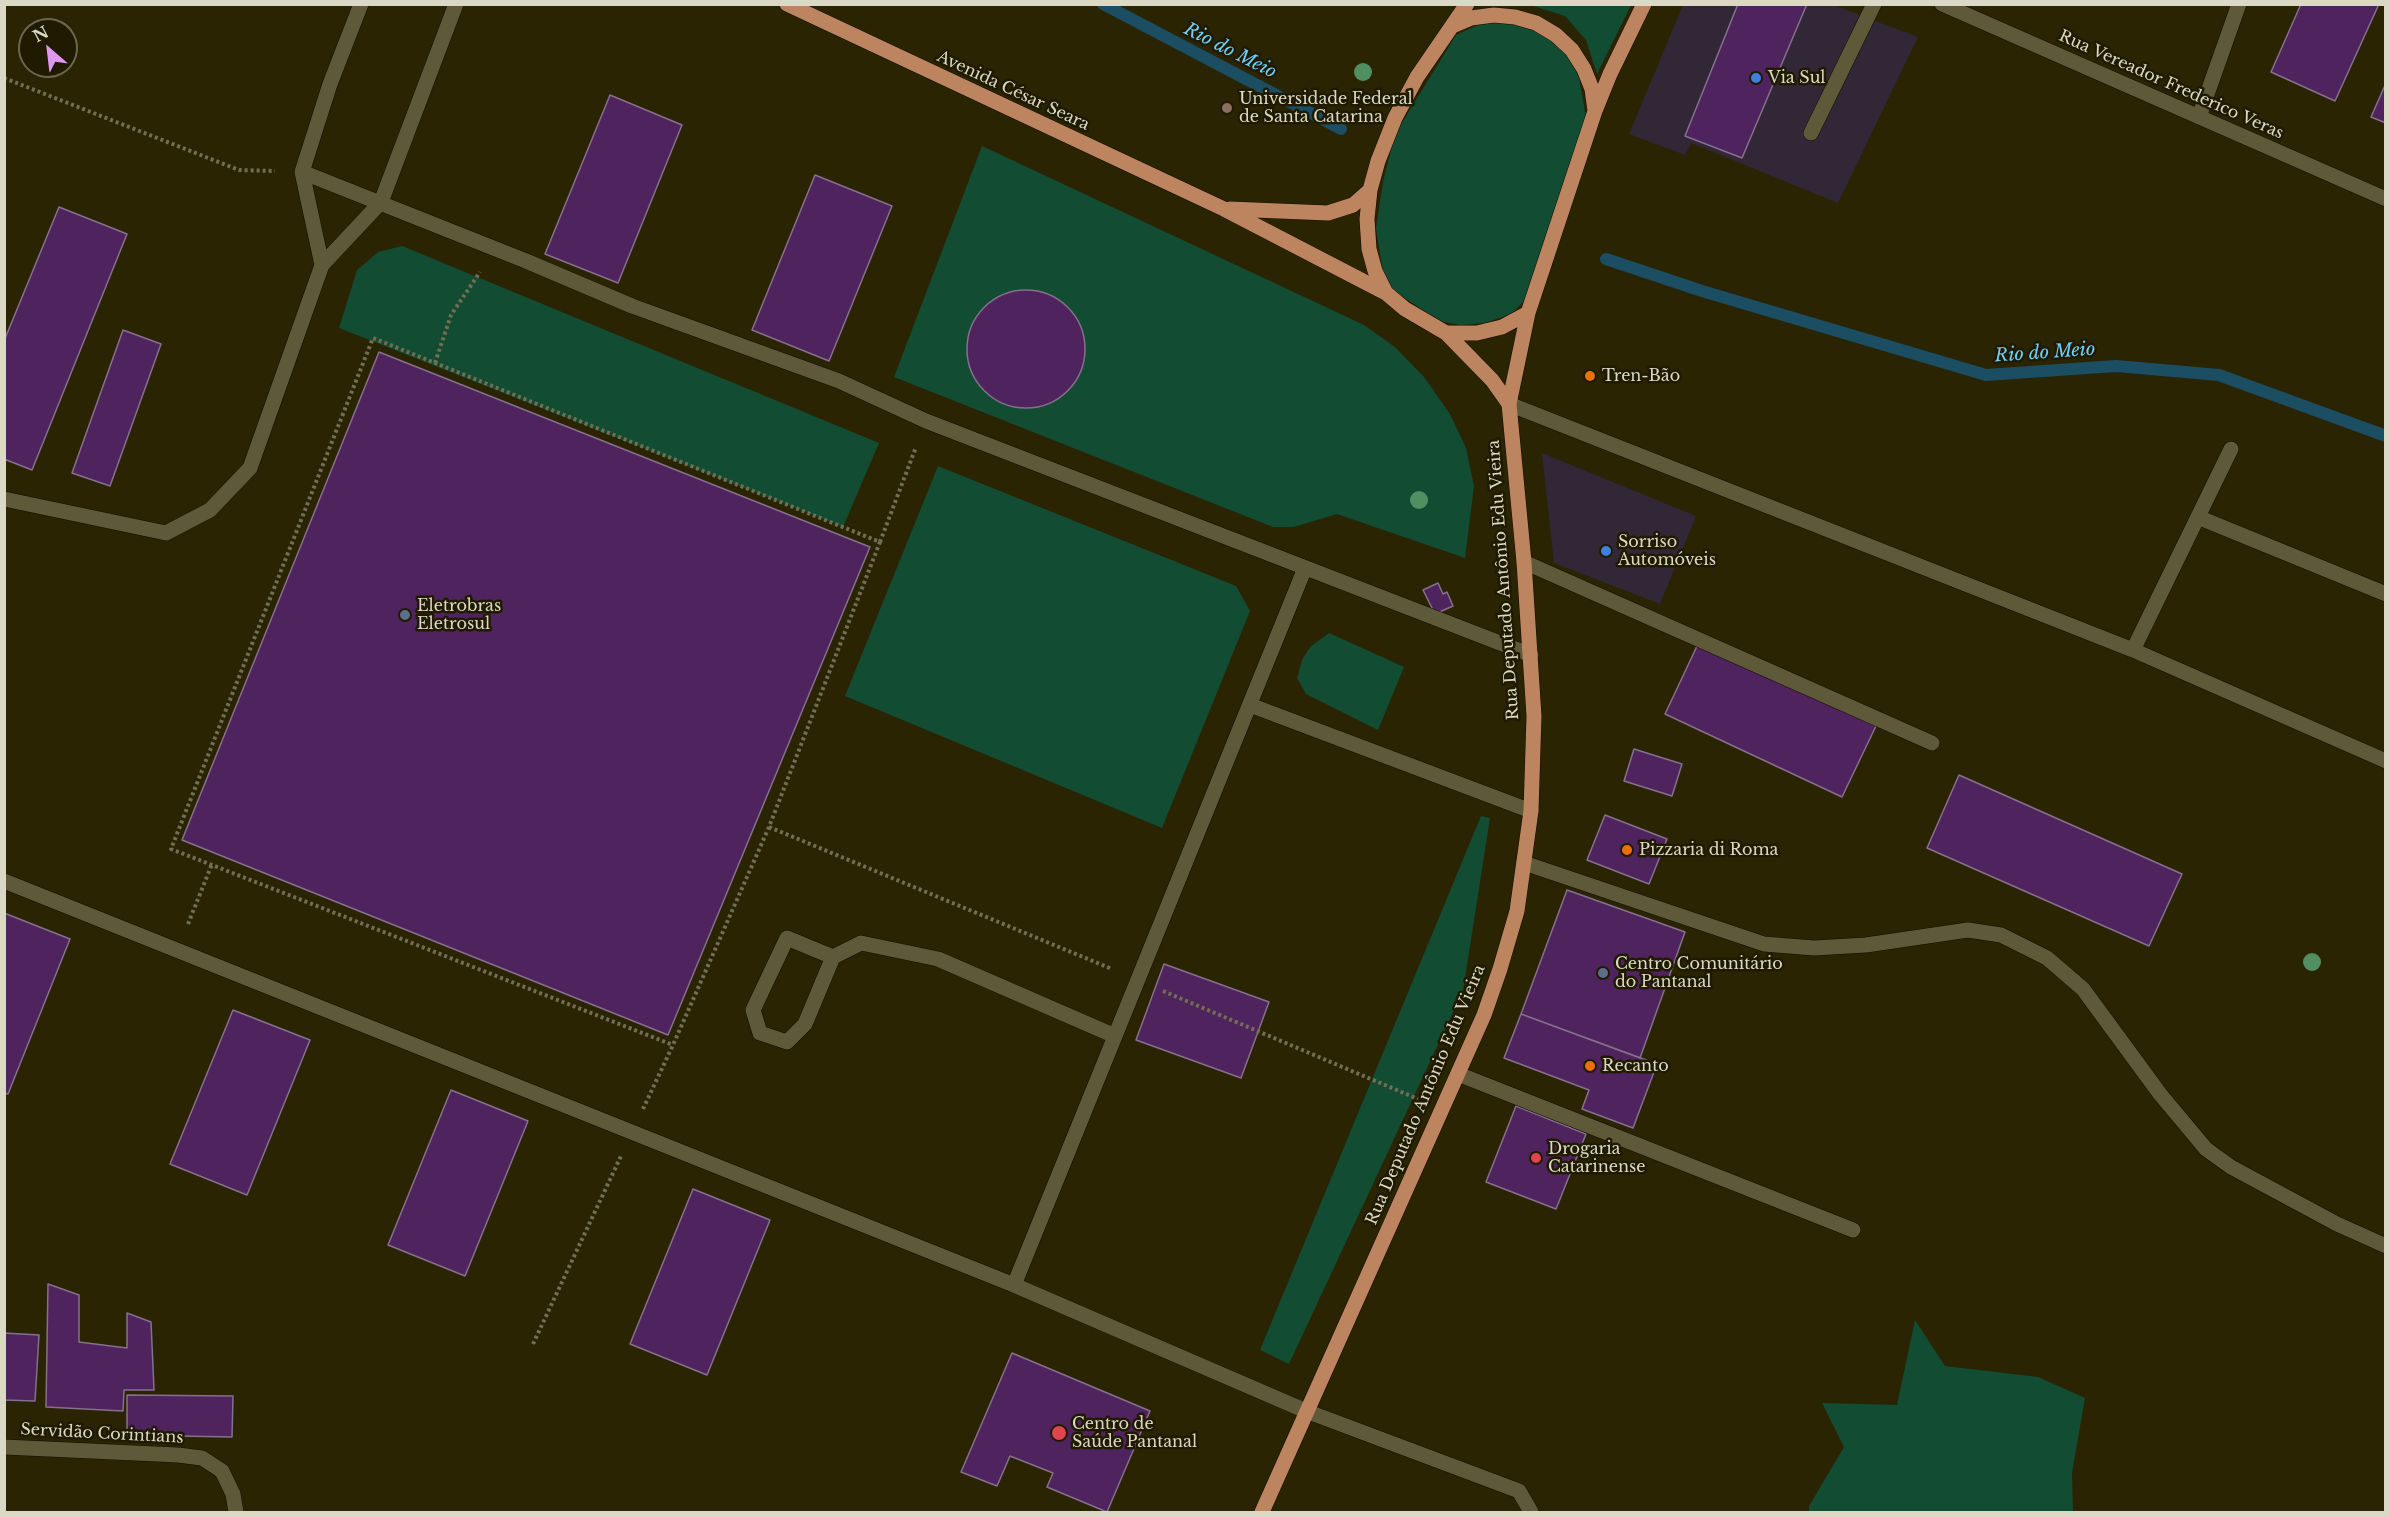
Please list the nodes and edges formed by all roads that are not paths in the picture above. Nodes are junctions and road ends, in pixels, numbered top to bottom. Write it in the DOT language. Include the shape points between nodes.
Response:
graph roads {
  1 [pos="361,4"];
  2 [pos="456,4"];
  3 [pos="787,4"];
  4 [pos="1467,4"];
  5 [pos="1644,4"];
  6 [pos="1874,4"];
  7 [pos="1942,4"];
  8 [pos="2240,4"];
  9 [pos="1450,26"];
  10 [pos="1595,111"];
  11 [pos="2199,117"];
  12 [pos="1811,133"];
  13 [pos="302,172"];
  14 [pos="1370,190"];
  15 [pos="2385,199"];
  16 [pos="381,202"];
  17 [pos="1224,209"];
  18 [pos="322,265"];
  19 [pos="1386,293"];
  20 [pos="1528,313"];
  21 [pos="1446,333"];
  22 [pos="1509,404"];
  23 [pos="2231,449"];
  24 [pos="4,499"];
  25 [pos="2200,518"];
  26 [pos="1524,561"];
  27 [pos="1305,568"];
  28 [pos="2385,594"];
  29 [pos="2133,650"];
  30 [pos="1531,655"];
  31 [pos="1250,705"];
  32 [pos="1932,743"];
  33 [pos="2385,761"];
  34 [pos="1531,811"];
  35 [pos="1524,863"];
  36 [pos="4,881"];
  37 [pos="833,957"];
  38 [pos="1115,1036"];
  39 [pos="1458,1074"];
  40 [pos="1853,1230"];
  41 [pos="2385,1246"];
  42 [pos="1014,1286"];
  43 [pos="1306,1411"];
  44 [pos="4,1447"];
  45 [pos="236,1512"];
  46 [pos="1262,1512"];
  47 [pos="1531,1512"];
  1 -- 13 [label="street"];
  2 -- 16 [label="street"];
  3 -- 17 [label="main road, Avenida César Seara"];
  4 -- 9 [label="main road"];
  5 -- 10 [label="main road"];
  6 -- 12 [label="street"];
  7 -- 11 [label="street, Rua Vereador Frederico Veras"];
  8 -- 11 [label="street"];
  9 -- 10 [label="main road" via="1494,15 1536,23 1572,50 1588,79"];
  9 -- 14 [label="main road" via="1395,118"];
  10 -- 20 [label="main road, Rua Deputado Antônio Edu Vieira"];
  11 -- 15 [label="street, Rua Vereador Frederico Veras"];
  13 -- 16 [label="street"];
  13 -- 18 [label="street"];
  14 -- 17 [label="main road, Avenida César Seara" via="1353,205 1328,213"];
  14 -- 19 [label="main road" via="1369,249"];
  16 -- 18 [label="street"];
  16 -- 27 [label="street" via="632,306 839,381 926,421"];
  17 -- 19 [label="main road, Avenida César Seara"];
  18 -- 24 [label="street" via="250,468 210,510 166,533"];
  19 -- 21 [label="main road, Avenida César Seara"];
  20 -- 21 [label="main road" via="1502,327 1477,333"];
  20 -- 22 [label="main road, Rua Deputado Antônio Edu Vieira"];
  21 -- 22 [label="main road, Avenida César Seara" via="1492,380"];
  22 -- 26 [label="main road, Rua Deputado Antônio Edu Vieira"];
  22 -- 29 [label="street"];
  23 -- 25 [label="street"];
  25 -- 28 [label="street"];
  25 -- 29 [label="street"];
  26 -- 30 [label="main road, Rua Deputado Antônio Edu Vieira"];
  26 -- 32 [label="street"];
  27 -- 30 [label="street"];
  27 -- 31 [label="street"];
  29 -- 33 [label="street"];
  30 -- 34 [label="main road, Rua Deputado Antônio Edu Vieira"];
  31 -- 34 [label="street"];
  31 -- 38 [label="street"];
  34 -- 35 [label="main road, Rua Deputado Antônio Edu Vieira"];
  35 -- 39 [label="main road, Rua Deputado Antônio Edu Vieira" via="1517,911 1500,969"];
  35 -- 41 [label="street" via="1764,944 1814,948 1866,945 1968,930 2001,935 2047,958 2083,988 2160,1094 2206,1149 2231,1167"];
  36 -- 42 [label="street"];
  37 -- 37 [label="street" via="787,938 753,1010 760,1033 787,1042 805,1024"];
  37 -- 38 [label="street" via="861,943 938,959"];
  38 -- 42 [label="street"];
  39 -- 40 [label="street"];
  39 -- 43 [label="main road, Rua Deputado Antônio Edu Vieira"];
  42 -- 43 [label="street"];
  43 -- 46 [label="main road, Rua Deputado Antônio Edu Vieira"];
  43 -- 47 [label="street" via="1519,1491"];
  44 -- 45 [label="street, Servidão Corintians" via="202,1458 222,1471"];
}
